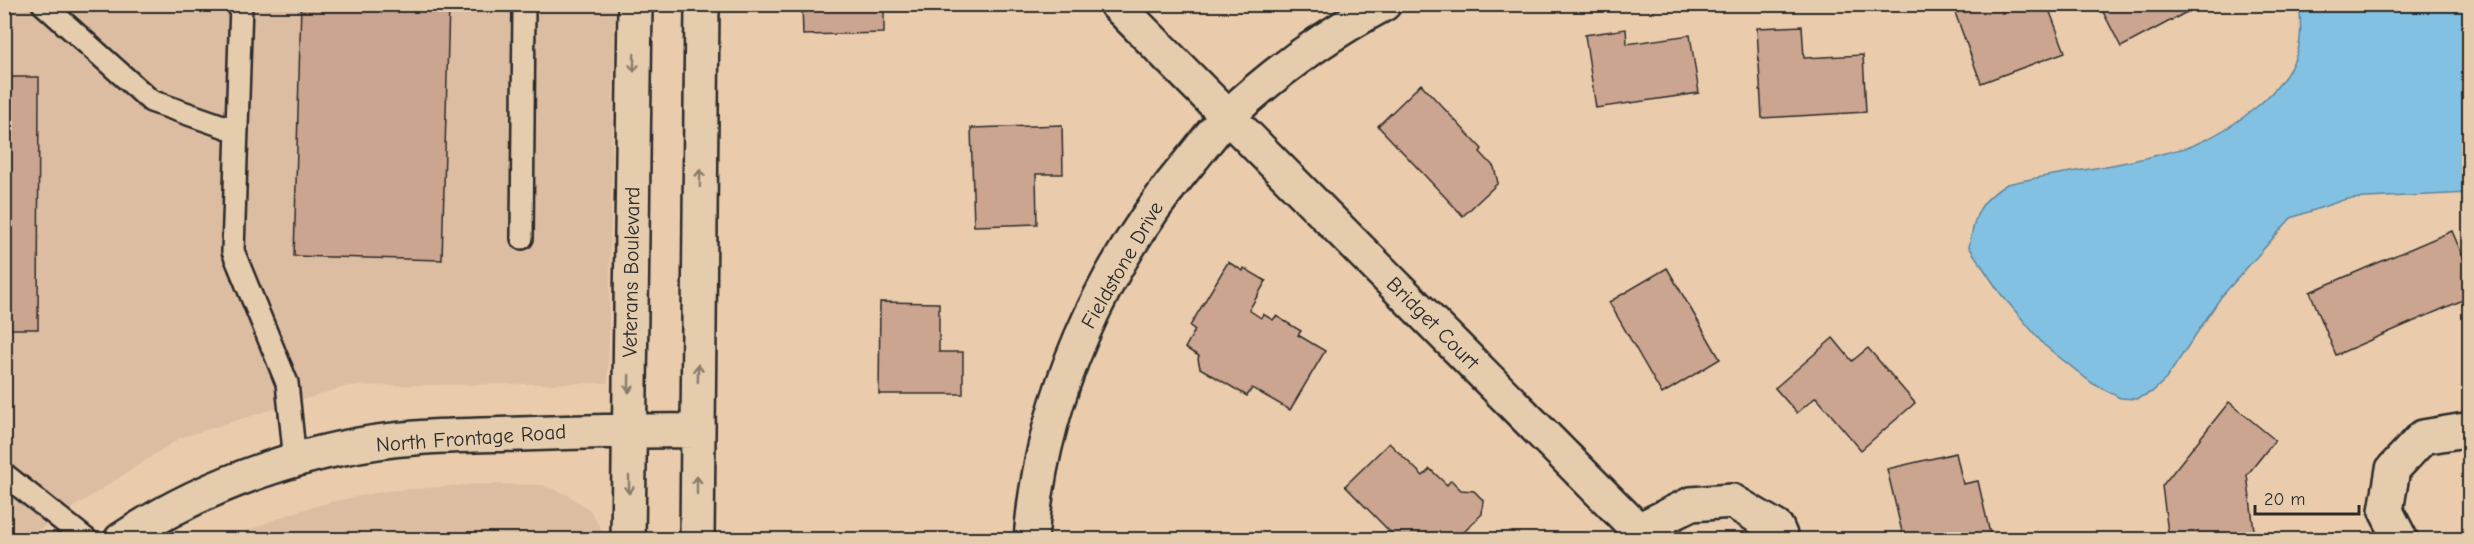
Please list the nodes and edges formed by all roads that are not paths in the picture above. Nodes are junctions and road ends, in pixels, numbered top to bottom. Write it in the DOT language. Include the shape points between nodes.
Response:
graph roads {
  1 [pos="43,4"];
  2 [pos="241,4"];
  3 [pos="524,4"];
  4 [pos="635,4"];
  5 [pos="702,4"];
  6 [pos="1116,4"];
  7 [pos="1384,4"];
  8 [pos="1227,116"];
  9 [pos="237,131"];
  10 [pos="522,238"];
  11 [pos="629,430"];
  12 [pos="698,431"];
  13 [pos="2469,432"];
  14 [pos="295,461"];
  15 [pos="4,474"];
  16 [pos="1635,535"];
  17 [pos="87,540"];
  18 [pos="121,540"];
  19 [pos="628,540"];
  20 [pos="697,540"];
  21 [pos="1031,540"];
  22 [pos="1782,540"];
  23 [pos="2401,540"];
  1 -- 9 [label="lane" via="151,101"];
  2 -- 9 [label="lane"];
  3 -- 10 [label="lane"];
  4 -- 11 [label="street, Veterans Boulevard, one-way"];
  12 -- 5 [label="street, one-way"];
  6 -- 8 [label="street"];
  7 -- 8 [label="street, Fieldstone Drive" via="1306,52"];
  8 -- 16 [label="street, Bridget Court"];
  8 -- 21 [label="street, Fieldstone Drive" via="1161,196 1099,296 1056,403 1044,449"];
  9 -- 14 [label="lane" via="233,251 287,382"];
  11 -- 12 [label="street, North Frontage Road"];
  11 -- 14 [label="street, North Frontage Road" via="414,438"];
  11 -- 19 [label="street, Veterans Boulevard, one-way"];
  20 -- 12 [label="street, one-way"];
  13 -- 23 [label="street" via="2423,437 2393,469 2386,511"];
  14 -- 18 [label="street, North Frontage Road" via="174,507"];
  15 -- 17 [label="lane"];
  16 -- 22 [label="street, Bridget Court" via="1691,504 1732,501 1777,528"];
}
